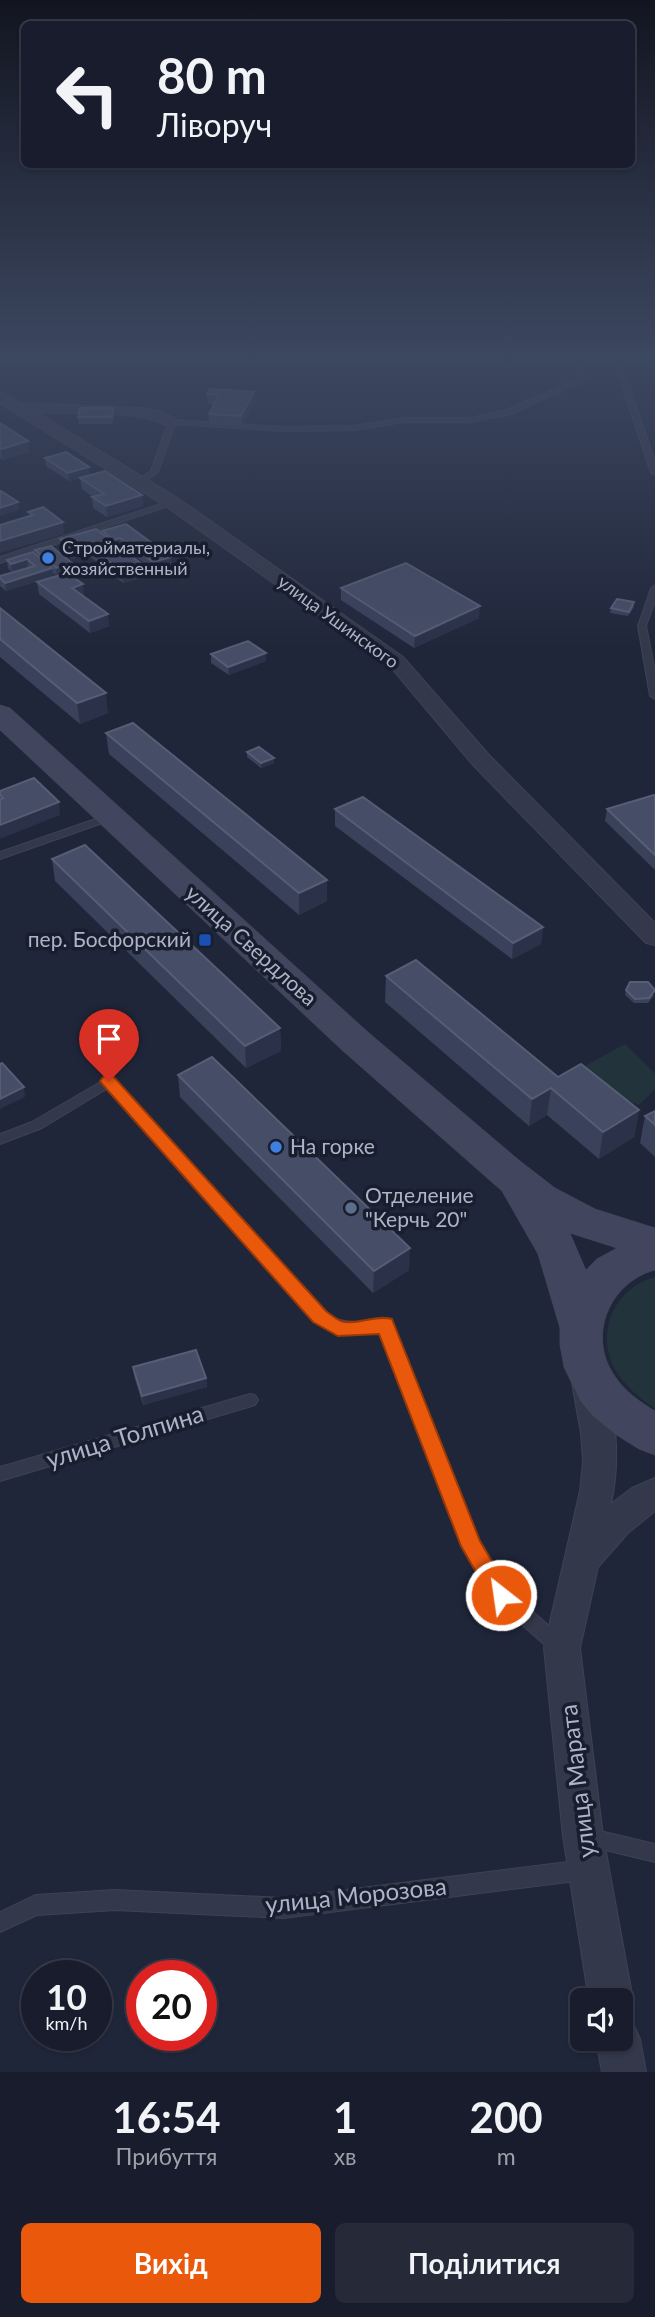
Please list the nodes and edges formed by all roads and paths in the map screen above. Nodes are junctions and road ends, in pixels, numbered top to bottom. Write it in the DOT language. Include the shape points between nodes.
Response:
graph roads {
  1 [pos="97,455"];
  2 [pos="160,455"];
  3 [pos="649,455"];
  4 [pos="655,473"];
  5 [pos="140,481"];
  6 [pos="173,503"];
  7 [pos="0,560"];
  8 [pos="655,588"];
  9 [pos="655,696"];
  10 [pos="0,714"];
  11 [pos="110,817"];
  12 [pos="0,856"];
  13 [pos="655,937"];
  14 [pos="0,1139"];
  15 [pos="506,1172"];
  16 [pos="655,1244"];
  17 [pos="655,1254"];
  18 [pos="581,1340"];
  19 [pos="250,1400"];
  20 [pos="655,1435"];
  21 [pos="0,1474"];
  22 [pos="655,1493"];
  23 [pos="580,1562"];
  24 [pos="562,1648"];
  25 [pos="586,1853"];
  26 [pos="655,1853"];
  27 [pos="0,1922"];
  28 [pos="609,1988"];
  29 [pos="620,2051"];
  30 [pos="624,2072"];
  1 -- 5 [label="street, улица Ушинского"];
  2 -- 5 [label="lane" via="154,472"];
  3 -- 4 [label="lane"];
  5 -- 6 [label="street, улица Ушинского"];
  6 -- 7 [label="lane"];
  6 -- 13 [label="street, улица Ушинского" via="396,662 481,760"];
  8 -- 9 [label="lane" via="642,626"];
  10 -- 11 [label="main road, улица Свердлова"];
  11 -- 12 [label="lane"];
  11 -- 15 [label="main road, улица Свердлова"];
  14 -- 24 [label="lane" via="37,1125 109,1081 320,1317 338,1329 385,1325 472,1546 501,1595"];
  15 -- 16 [label="main road" via="581,1221"];
  15 -- 18 [label="main road" via="562,1255"];
  17 -- 18 [label="main road" via="614,1271 591,1294"];
  18 -- 20 [label="main road" via="598,1389 625,1417"];
  18 -- 23 [label="street" via="600,1462"];
  19 -- 21 [label="lane, улица Толпина"];
  22 -- 23 [label="street" via="608,1529"];
  23 -- 24 [label="street, улица Марата"];
  24 -- 25 [label="street, улица Марата"];
  25 -- 26 [label="lane"];
  25 -- 27 [label="lane, улица Морозова" via="284,1908 115,1900 36,1905"];
  25 -- 28 [label="street, улица Марата"];
  29 -- 30 [label="street"];
}
